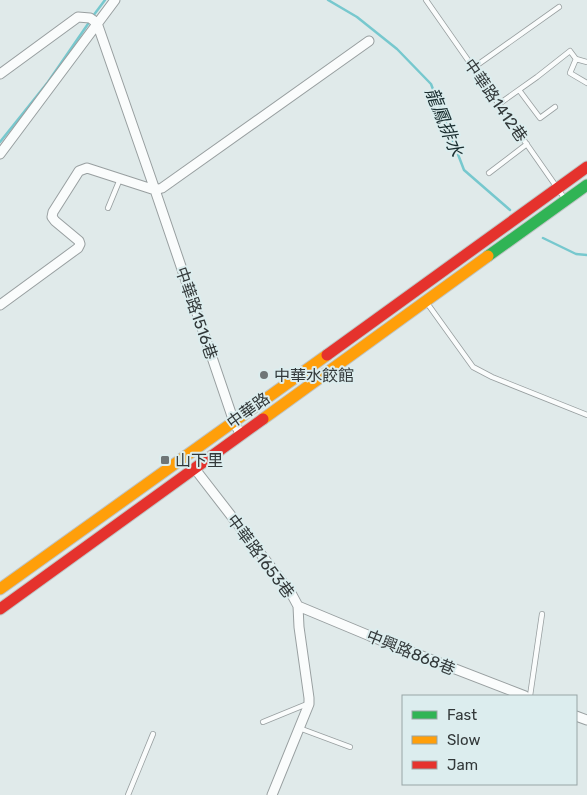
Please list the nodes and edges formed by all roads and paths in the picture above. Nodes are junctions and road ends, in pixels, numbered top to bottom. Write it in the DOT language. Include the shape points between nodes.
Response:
graph roads {
  1 [pos="115,0"];
  2 [pos="426,0"];
  3 [pos="559,7"];
  4 [pos="97,23"];
  5 [pos="369,40"];
  6 [pos="576,59"];
  7 [pos="587,62"];
  8 [pos="473,68"];
  9 [pos="0,74"];
  10 [pos="587,83"];
  11 [pos="519,90"];
  12 [pos="499,104"];
  13 [pos="555,107"];
  14 [pos="527,144"];
  15 [pos="0,154"];
  16 [pos="587,167"];
  17 [pos="489,173"];
  18 [pos="120,179"];
  19 [pos="587,185"];
  20 [pos="558,188"];
  21 [pos="155,190"];
  22 [pos="566,200"];
  23 [pos="108,208"];
  24 [pos="426,302"];
  25 [pos="0,305"];
  26 [pos="587,415"];
  27 [pos="234,422"];
  28 [pos="241,435"];
  29 [pos="186,457"];
  30 [pos="195,469"];
  31 [pos="0,589"];
  32 [pos="298,606"];
  33 [pos="0,609"];
  34 [pos="542,614"];
  35 [pos="522,695"];
  36 [pos="530,695"];
  37 [pos="308,704"];
  38 [pos="263,722"];
  39 [pos="299,728"];
  40 [pos="153,734"];
  41 [pos="350,747"];
  42 [pos="128,795"];
  43 [pos="272,795"];
  1 -- 4 [label="street"];
  2 -- 8 [label="lane, 中華路1412巷"];
  3 -- 8 [label="lane"];
  4 -- 9 [label="street" via="90,18 78,18"];
  4 -- 15 [label="street"];
  4 -- 21 [label="street, 中華路1516巷"];
  5 -- 21 [label="street"];
  6 -- 7 [label="lane"];
  6 -- 10 [label="lane" via="570,73"];
  6 -- 11 [label="lane" via="570,50"];
  8 -- 12 [label="lane, 中華路1412巷"];
  11 -- 12 [label="lane"];
  11 -- 13 [label="lane" via="540,118"];
  12 -- 14 [label="lane, 中華路1412巷"];
  14 -- 17 [label="lane"];
  14 -- 20 [label="lane, 中華路1412巷"];
  16 -- 20 [label="main road, 中華路"];
  18 -- 21 [label="street"];
  18 -- 23 [label="lane"];
  18 -- 25 [label="street" via="87,168 79,171 52,217 79,241 78,248"];
  19 -- 22 [label="main road, 中華路"];
  20 -- 22 [label="lane, 中華路1412巷"];
  20 -- 27 [label="main road, 中華路"];
  21 -- 27 [label="street, 中華路1516巷"];
  22 -- 24 [label="main road, 中華路"];
  24 -- 26 [label="lane" via="473,367"];
  24 -- 28 [label="main road, 中華路"];
  27 -- 28 [label="street, 中華路1516巷"];
  27 -- 29 [label="main road, 中華路"];
  28 -- 30 [label="main road, 中華路"];
  29 -- 30 [label="main road"];
  29 -- 31 [label="main road, 中華路"];
  30 -- 32 [label="street, 中華路1653巷"];
  30 -- 33 [label="main road, 中華路"];
  32 -- 35 [label="street, 中興路868巷"];
  32 -- 37 [label="street, 中華路1653巷"];
  34 -- 36 [label="lane"];
  37 -- 38 [label="lane"];
  37 -- 39 [label="street, 中華路1653巷"];
  39 -- 41 [label="lane"];
  39 -- 43 [label="street, 中華路1653巷"];
  40 -- 42 [label="lane"];
}
